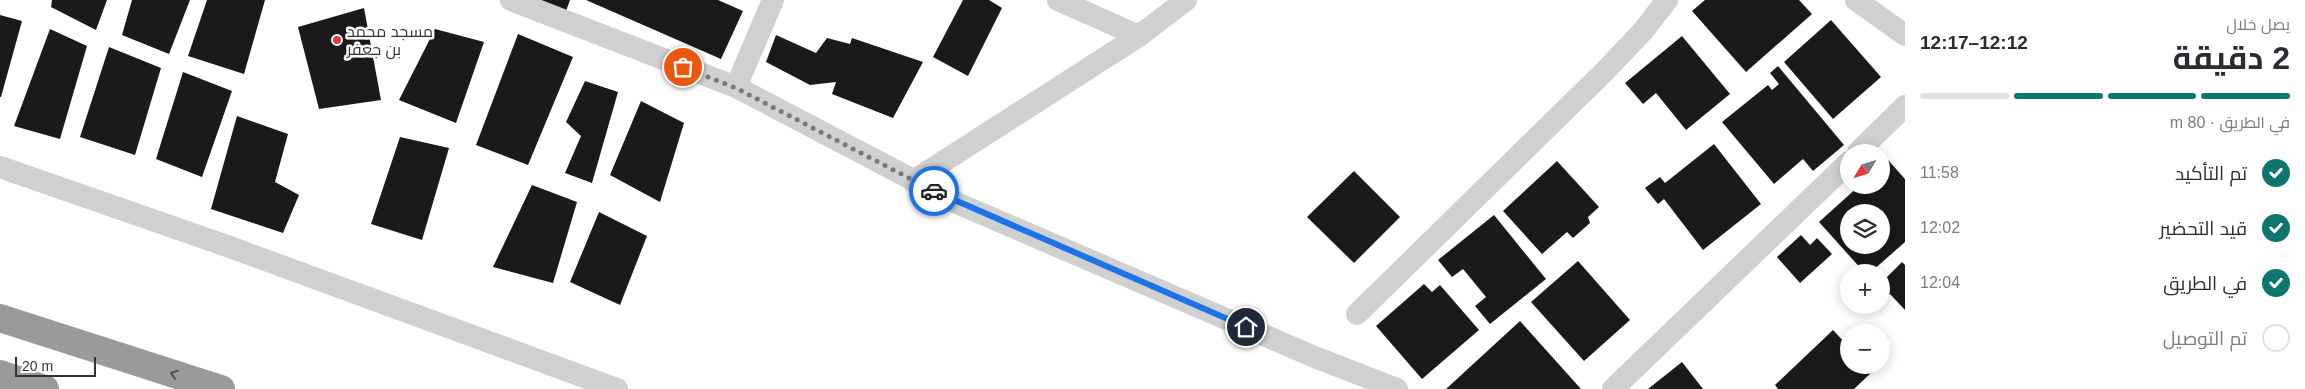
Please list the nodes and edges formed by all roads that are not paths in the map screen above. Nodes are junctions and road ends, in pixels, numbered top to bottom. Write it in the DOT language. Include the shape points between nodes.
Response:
graph roads {
  1 [pos="511,0"];
  2 [pos="773,0"];
  3 [pos="1058,0"];
  4 [pos="1186,0"];
  5 [pos="1667,0"];
  6 [pos="1856,0"];
  7 [pos="1905,34"];
  8 [pos="1139,36"];
  9 [pos="736,88"];
  10 [pos="1905,106"];
  11 [pos="1866,144"];
  12 [pos="0,167"];
  13 [pos="1840,171"];
  14 [pos="912,181"];
  15 [pos="0,304"];
  16 [pos="1357,314"];
  17 [pos="0,318"];
  18 [pos="51,333"];
  19 [pos="0,374"];
  20 [pos="0,386"];
  21 [pos="33,389"];
  22 [pos="45,389"];
  23 [pos="221,389"];
  24 [pos="617,389"];
  25 [pos="1397,389"];
  26 [pos="1613,389"];
  1 -- 9 [label="street"];
  2 -- 9 [label="street"];
  3 -- 8 [label="street"];
  4 -- 8 [label="street"];
  5 -- 16 [label="street" via="1606,70"];
  6 -- 7 [label="street"];
  8 -- 14 [label="street"];
  9 -- 14 [label="street"];
  10 -- 11 [label="street"];
  12 -- 24 [label="street" via="227,246"];
  13 -- 26 [label="street"];
  14 -- 25 [label="street" via="1290,347"];
  15 -- 18 [label="highway"];
  17 -- 18 [label="highway"];
  23 -- 18 [label="highway, one-way"];
  19 -- 22 [label="highway"];
  20 -- 21 [label="highway"];
}
